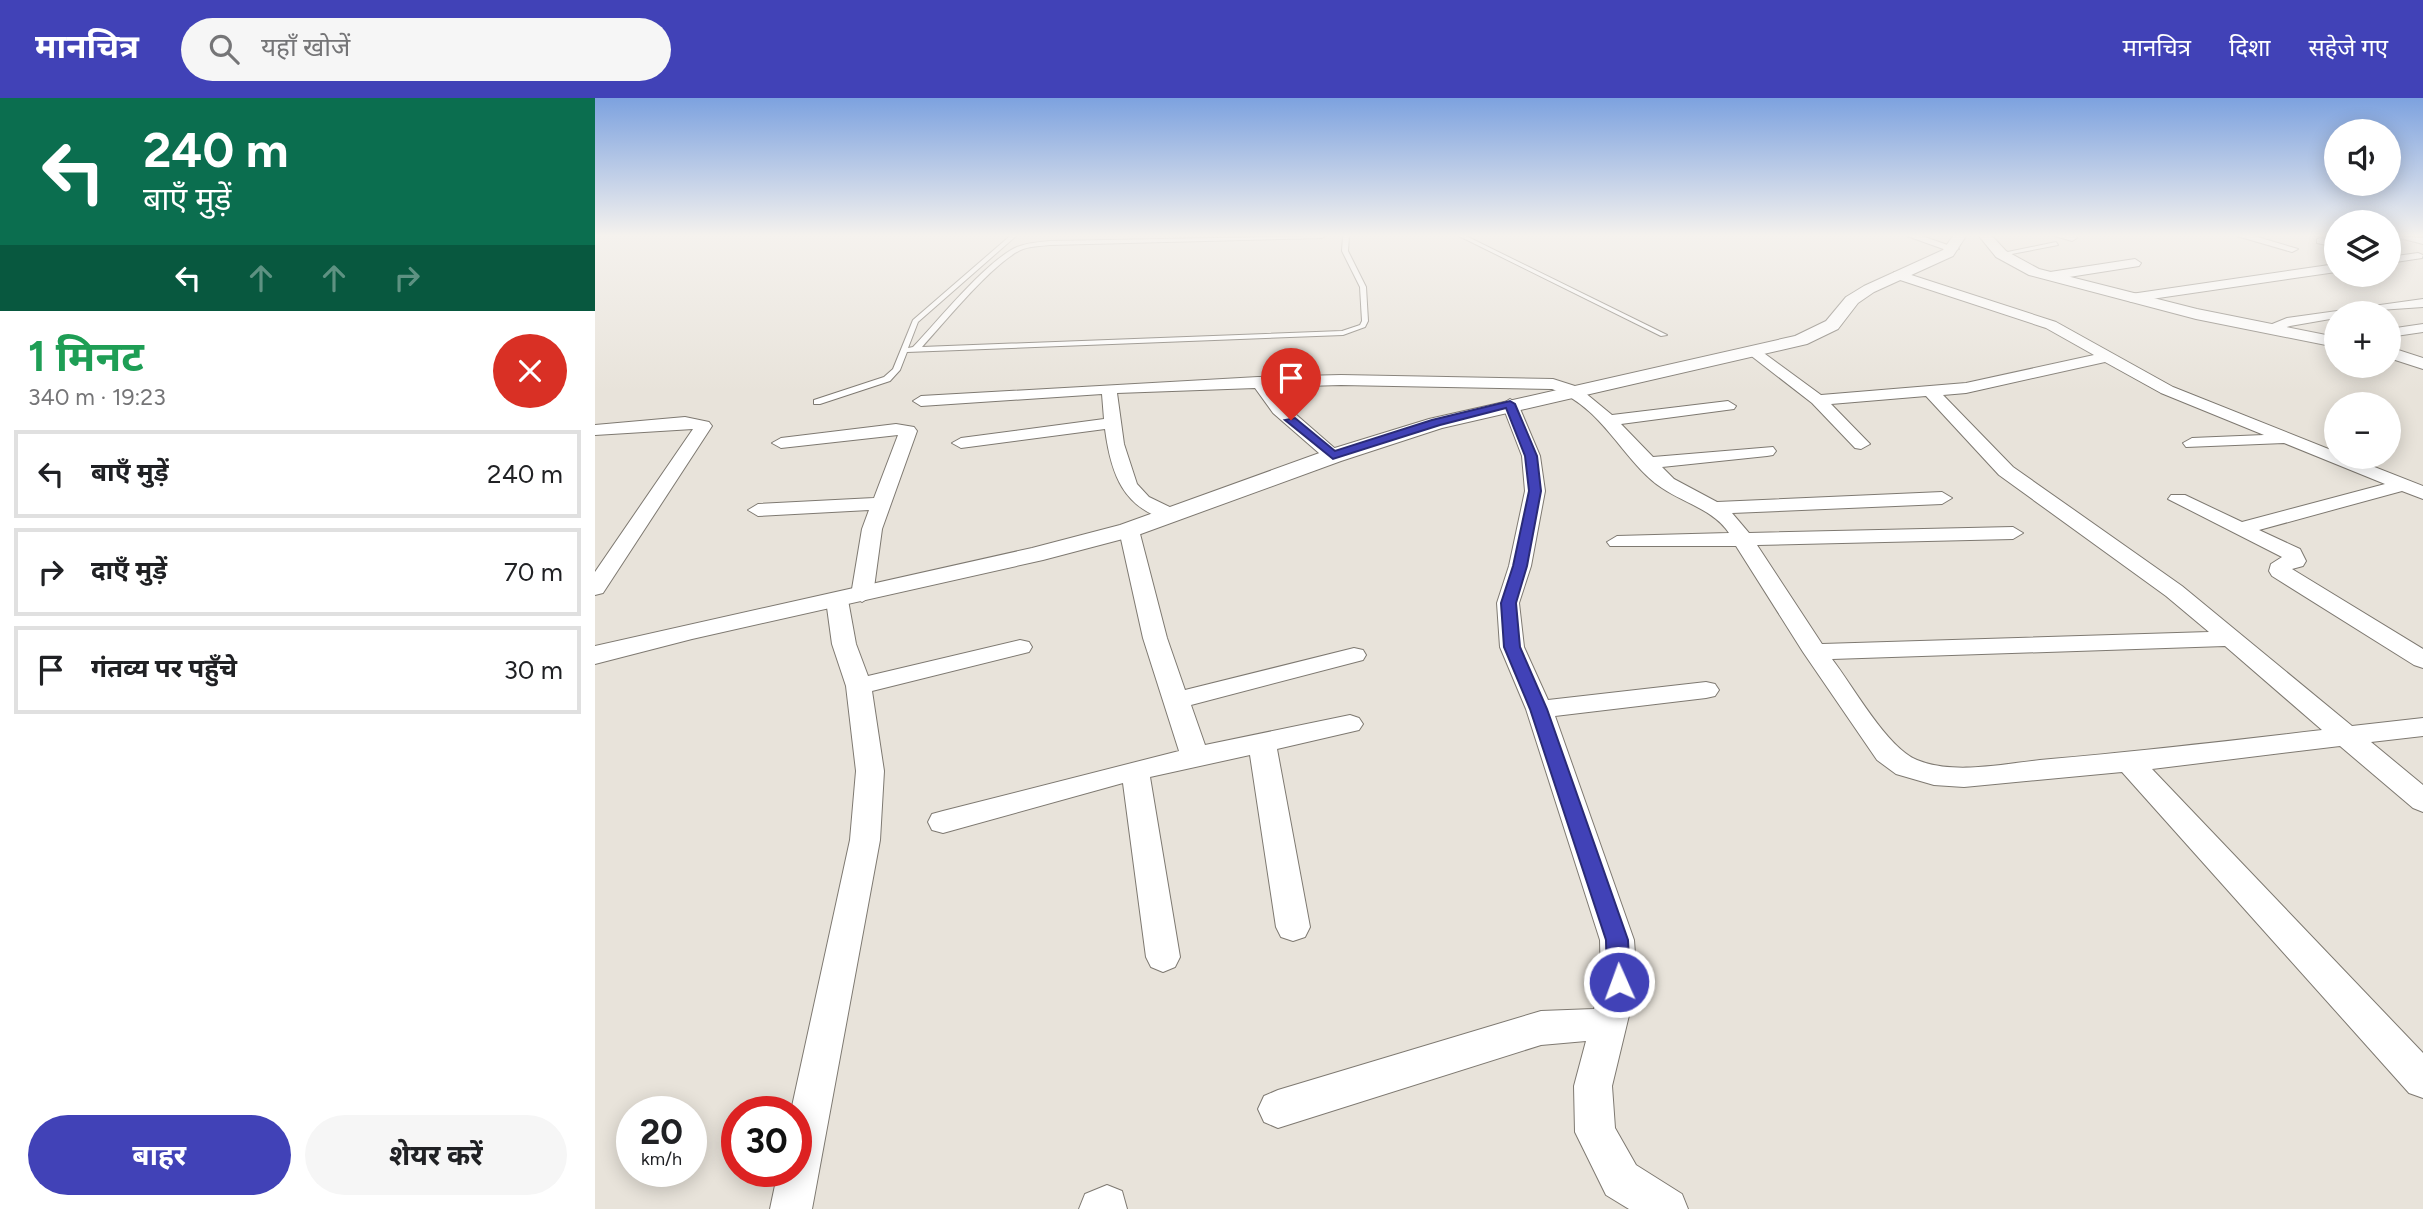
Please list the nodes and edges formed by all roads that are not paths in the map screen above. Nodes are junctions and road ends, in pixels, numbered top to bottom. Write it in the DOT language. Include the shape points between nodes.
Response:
graph roads {
  1 [pos="953,288"];
  2 [pos="975,288"];
  3 [pos="1363,288"];
  4 [pos="1567,288"];
  5 [pos="1874,288"];
  6 [pos="1937,288"];
  7 [pos="2094,288"];
  8 [pos="2200,288"];
  9 [pos="2131,298"];
  10 [pos="2423,303"];
  11 [pos="2401,306"];
  12 [pos="2324,315"];
  13 [pos="2423,328"];
  14 [pos="2267,329"];
  15 [pos="2401,331"];
  16 [pos="1663,335"];
  17 [pos="2324,340"];
  18 [pos="916,349"];
  19 [pos="903,350"];
  20 [pos="1752,351"];
  21 [pos="2401,356"];
  22 [pos="2106,357"];
  23 [pos="2423,364"];
  24 [pos="1258,382"];
  25 [pos="1109,388"];
  26 [pos="1572,390"];
  27 [pos="1931,392"];
  28 [pos="1818,400"];
  29 [pos="921,401"];
  30 [pos="817,402"];
  31 [pos="1510,404"];
  32 [pos="1728,406"];
  33 [pos="1608,420"];
  34 [pos="1113,423"];
  35 [pos="595,430"];
  36 [pos="2288,439"];
  37 [pos="781,443"];
  38 [pos="961,443"];
  39 [pos="2192,443"];
  40 [pos="1861,444"];
  41 [pos="1767,451"];
  42 [pos="1333,456"];
  43 [pos="1647,463"];
  44 [pos="2402,485"];
  45 [pos="2423,493"];
  46 [pos="1942,498"];
  47 [pos="2178,499"];
  48 [pos="880,503"];
  49 [pos="1714,508"];
  50 [pos="758,510"];
  51 [pos="1171,515"];
  52 [pos="2240,529"];
  53 [pos="1129,530"];
  54 [pos="2013,533"];
  55 [pos="1741,540"];
  56 [pos="1617,542"];
  57 [pos="595,588"];
  58 [pos="850,598"];
  59 [pos="2230,639"];
  60 [pos="1020,647"];
  61 [pos="1815,652"];
  62 [pos="595,655"];
  63 [pos="1354,655"];
  64 [pos="2423,660"];
  65 [pos="859,687"];
  66 [pos="1706,690"];
  67 [pos="1178,700"];
  68 [pos="1538,709"];
  69 [pos="1350,724"];
  70 [pos="2423,727"];
  71 [pos="2345,737"];
  72 [pos="1262,742"];
  73 [pos="1195,756"];
  74 [pos="2129,762"];
  75 [pos="1135,770"];
  76 [pos="2423,802"];
  77 [pos="943,822"];
  78 [pos="1293,927"];
  79 [pos="1163,957"];
  80 [pos="1607,1026"];
  81 [pos="2423,1080"];
  82 [pos="1278,1108"];
  83 [pos="791,1209"];
  84 [pos="1667,1209"];
  1 -- 19 [label="lane" via="915,321"];
  2 -- 18 [label="lane"];
  3 -- 18 [label="lane" via="1366,321 1343,333"];
  4 -- 16 [label="lane"];
  5 -- 20 [label="street" via="1852,300 1820,333"];
  6 -- 22 [label="street" via="2051,325"];
  7 -- 9 [label="street"];
  8 -- 9 [label="street"];
  9 -- 14 [label="street"];
  10 -- 11 [label="street"];
  12 -- 14 [label="street"];
  13 -- 15 [label="street"];
  14 -- 17 [label="street"];
  18 -- 19 [label="lane"];
  19 -- 30 [label="lane" via="896,370 887,379"];
  20 -- 26 [label="street"];
  20 -- 28 [label="street"];
  21 -- 23 [label="street"];
  22 -- 27 [label="street" via="2003,382"];
  22 -- 36 [label="street" via="2167,390"];
  24 -- 25 [label="street"];
  24 -- 26 [label="street" via="1428,380 1541,383"];
  24 -- 42 [label="street" via="1279,409"];
  25 -- 29 [label="street"];
  25 -- 34 [label="street"];
  26 -- 31 [label="street"];
  26 -- 33 [label="street"];
  27 -- 28 [label="street"];
  27 -- 59 [label="street" via="2006,471 2108,541"];
  28 -- 40 [label="street"];
  31 -- 42 [label="street"];
  31 -- 68 [label="street" via="1531,456 1535,491 1508,603 1512,647"];
  32 -- 33 [label="street"];
  33 -- 43 [label="street"];
  34 -- 38 [label="street"];
  34 -- 51 [label="street" via="1123,477 1132,492 1146,505"];
  35 -- 57 [label="street" via="685,422 703,426"];
  36 -- 39 [label="street"];
  36 -- 44 [label="street"];
  37 -- 48 [label="street" via="908,430"];
  41 -- 43 [label="street"];
  42 -- 51 [label="street"];
  43 -- 49 [label="street" via="1667,483"];
  44 -- 45 [label="street"];
  44 -- 52 [label="street"];
  46 -- 49 [label="street"];
  47 -- 52 [label="street"];
  48 -- 50 [label="street"];
  48 -- 58 [label="street"];
  49 -- 55 [label="street" via="1733,524"];
  51 -- 53 [label="street"];
  52 -- 64 [label="street" via="2296,558 2279,568 2287,576"];
  53 -- 58 [label="street"];
  53 -- 67 [label="street" via="1155,638"];
  54 -- 55 [label="street"];
  55 -- 56 [label="street"];
  55 -- 61 [label="street"];
  58 -- 62 [label="street"];
  58 -- 65 [label="street" via="844,645"];
  59 -- 61 [label="street"];
  59 -- 71 [label="street"];
  60 -- 65 [label="street"];
  61 -- 74 [label="street" via="1887,753 1906,767 1964,777"];
  63 -- 67 [label="street"];
  65 -- 83 [label="street" via="870,771 865,840"];
  66 -- 68 [label="street"];
  67 -- 73 [label="street"];
  68 -- 80 [label="street" via="1617,940 1619,982"];
  69 -- 72 [label="street"];
  70 -- 71 [label="street"];
  71 -- 74 [label="street"];
  71 -- 76 [label="street"];
  72 -- 73 [label="street"];
  72 -- 78 [label="street"];
  73 -- 75 [label="street"];
  74 -- 81 [label="street"];
  75 -- 77 [label="street"];
  75 -- 79 [label="street"];
  80 -- 82 [label="street" via="1541,1028"];
  80 -- 84 [label="street" via="1593,1086 1595,1132 1621,1180"];
}
